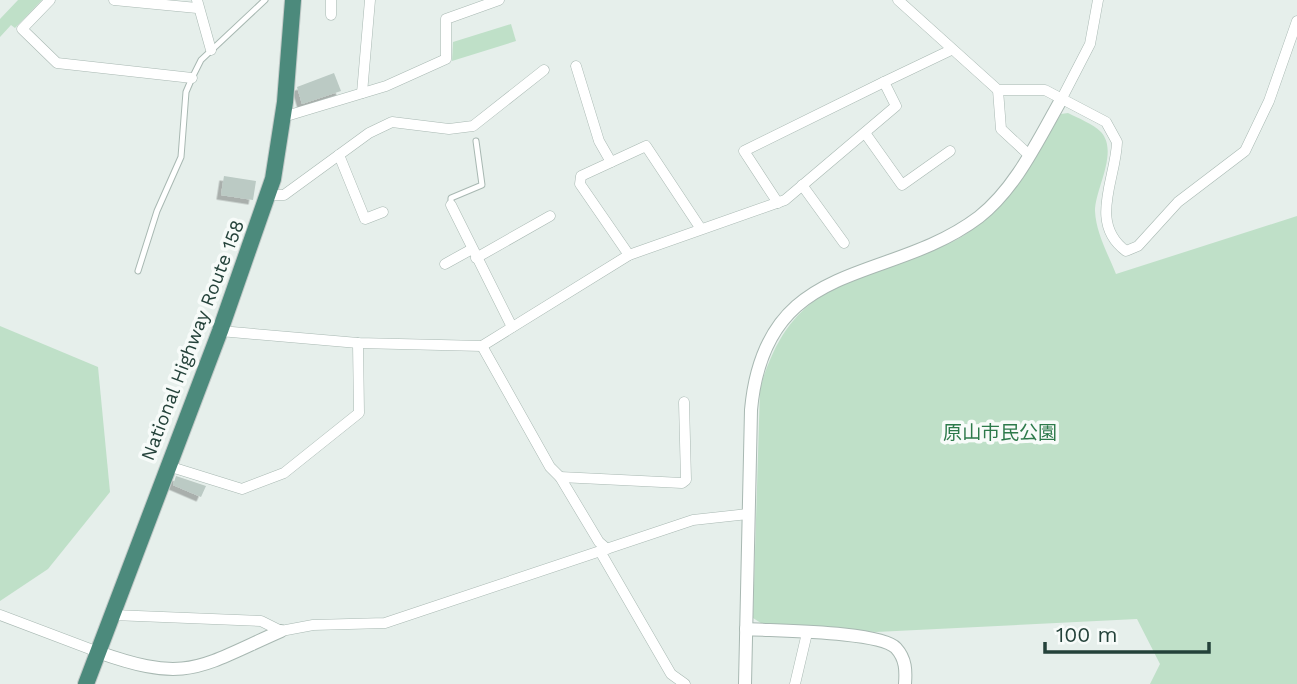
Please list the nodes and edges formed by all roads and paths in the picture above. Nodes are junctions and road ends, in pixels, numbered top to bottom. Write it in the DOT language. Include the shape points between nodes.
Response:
graph roads {
  1 [pos="50,0"];
  2 [pos="114,0"];
  3 [pos="265,0"];
  4 [pos="293,0"];
  5 [pos="331,0"];
  6 [pos="370,0"];
  7 [pos="499,0"];
  8 [pos="898,0"];
  9 [pos="1098,0"];
  10 [pos="197,4"];
  11 [pos="331,15"];
  12 [pos="1297,21"];
  13 [pos="211,50"];
  14 [pos="951,50"];
  15 [pos="576,66"];
  16 [pos="544,70"];
  17 [pos="192,78"];
  18 [pos="884,82"];
  19 [pos="998,90"];
  20 [pos="362,93"];
  21 [pos="1061,100"];
  22 [pos="283,117"];
  23 [pos="865,133"];
  24 [pos="476,141"];
  25 [pos="950,151"];
  26 [pos="339,155"];
  27 [pos="1029,155"];
  28 [pos="611,162"];
  29 [pos="802,185"];
  30 [pos="268,195"];
  31 [pos="779,203"];
  32 [pos="451,205"];
  33 [pos="383,212"];
  34 [pos="550,216"];
  35 [pos="701,229"];
  36 [pos="844,243"];
  37 [pos="474,253"];
  38 [pos="629,255"];
  39 [pos="445,264"];
  40 [pos="138,271"];
  41 [pos="512,327"];
  42 [pos="219,331"];
  43 [pos="358,343"];
  44 [pos="482,346"];
  45 [pos="684,402"];
  46 [pos="168,466"];
  47 [pos="561,477"];
  48 [pos="748,514"];
  49 [pos="604,551"];
  50 [pos="0,615"];
  51 [pos="113,615"];
  52 [pos="746,629"];
  53 [pos="281,631"];
  54 [pos="807,634"];
  55 [pos="98,652"];
  56 [pos="681,682"];
  57 [pos="86,684"];
  58 [pos="745,684"];
  59 [pos="795,684"];
  60 [pos="905,684"];
  1 -- 17 [label="street" via="22,29 57,63"];
  2 -- 10 [label="street"];
  3 -- 13 [label="lane"];
  4 -- 22 [label="highway, National Highway Route 158"];
  5 -- 11 [label="street"];
  6 -- 20 [label="street"];
  7 -- 20 [label="street" via="446,19 446,60"];
  8 -- 14 [label="street"];
  9 -- 21 [label="street" via="1090,44"];
  10 -- 13 [label="street"];
  12 -- 21 [label="street" via="1269,101 1245,151 1178,202 1138,246 1126,251 1116,244 1107,223 1105,201 1117,154 1113,131 1106,122"];
  13 -- 17 [label="lane"];
  14 -- 18 [label="street"];
  14 -- 19 [label="street"];
  15 -- 28 [label="street" via="599,141"];
  16 -- 26 [label="street" via="473,126 449,129 392,122 369,132"];
  17 -- 40 [label="lane" via="186,92 181,157"];
  18 -- 23 [label="street" via="896,106"];
  18 -- 31 [label="street" via="744,151"];
  19 -- 21 [label="street" via="1039,89"];
  19 -- 27 [label="street" via="1001,129"];
  20 -- 22 [label="street"];
  21 -- 27 [label="street"];
  22 -- 30 [label="highway, National Highway Route 158"];
  23 -- 25 [label="street" via="902,185"];
  23 -- 29 [label="street"];
  24 -- 32 [label="lane" via="482,185 451,198"];
  26 -- 30 [label="street" via="284,195"];
  26 -- 33 [label="street" via="365,219"];
  27 -- 48 [label="street" via="993,204 968,225 824,286 778,328 761,359 752,391"];
  28 -- 35 [label="street" via="646,146"];
  28 -- 38 [label="street" via="581,176 580,184"];
  29 -- 31 [label="street"];
  29 -- 36 [label="street"];
  30 -- 42 [label="highway, National Highway Route 158"];
  31 -- 35 [label="street"];
  32 -- 37 [label="street"];
  34 -- 37 [label="street"];
  35 -- 38 [label="street"];
  37 -- 39 [label="street"];
  37 -- 41 [label="street"];
  38 -- 41 [label="street"];
  41 -- 44 [label="street"];
  42 -- 43 [label="street"];
  42 -- 46 [label="highway, National Highway Route 158"];
  43 -- 44 [label="street"];
  43 -- 46 [label="street" via="359,413 284,473 242,489"];
  44 -- 47 [label="street" via="550,467"];
  45 -- 47 [label="street" via="686,480 682,483"];
  46 -- 51 [label="highway, National Highway Route 158"];
  47 -- 49 [label="street"];
  48 -- 49 [label="street" via="708,516"];
  48 -- 52 [label="street"];
  49 -- 53 [label="street" via="385,623 313,625"];
  49 -- 56 [label="street" via="671,674"];
  50 -- 55 [label="street"];
  51 -- 53 [label="street" via="261,621"];
  51 -- 55 [label="highway, National Highway Route 158"];
  52 -- 54 [label="street"];
  52 -- 58 [label="street"];
  53 -- 55 [label="street" via="190,669 157,670"];
  54 -- 59 [label="street"];
  54 -- 60 [label="street" via="874,638 891,644 906,665"];
  55 -- 57 [label="highway, National Highway Route 158"];
}
